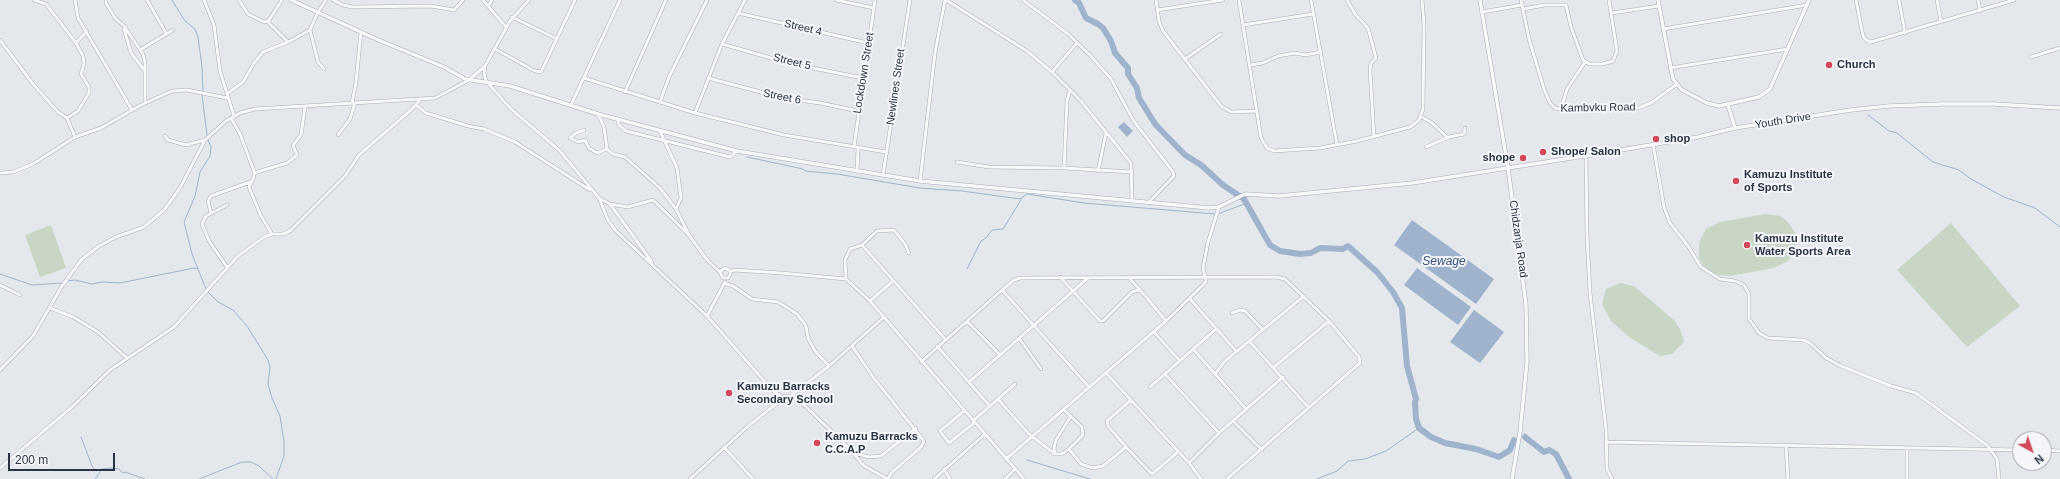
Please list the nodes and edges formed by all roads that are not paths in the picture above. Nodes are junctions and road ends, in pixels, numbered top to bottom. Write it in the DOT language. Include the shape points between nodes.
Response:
graph roads {
  1 [pos="34,0"];
  2 [pos="75,0"];
  3 [pos="106,0"];
  4 [pos="147,0"];
  5 [pos="204,0"];
  6 [pos="239,0"];
  7 [pos="282,0"];
  8 [pos="290,0"];
  9 [pos="326,0"];
  10 [pos="333,0"];
  11 [pos="463,0"];
  12 [pos="483,0"];
  13 [pos="492,0"];
  14 [pos="529,0"];
  15 [pos="575,0"];
  16 [pos="620,0"];
  17 [pos="666,0"];
  18 [pos="707,0"];
  19 [pos="744,0"];
  20 [pos="836,0"];
  21 [pos="875,0"];
  22 [pos="910,0"];
  23 [pos="946,0"];
  24 [pos="1024,0"];
  25 [pos="1156,0"];
  26 [pos="1223,0"];
  27 [pos="1239,0"];
  28 [pos="1311,0"];
  29 [pos="1347,0"];
  30 [pos="1422,0"];
  31 [pos="1480,0"];
  32 [pos="1521,0"];
  33 [pos="1569,0"];
  34 [pos="1609,0"];
  35 [pos="1658,0"];
  36 [pos="1809,0"];
  37 [pos="1856,0"];
  38 [pos="1899,0"];
  39 [pos="1937,0"];
  40 [pos="1978,0"];
  41 [pos="2014,0"];
  42 [pos="1566,5"];
  43 [pos="1807,5"];
  44 [pos="488,6"];
  45 [pos="1659,6"];
  46 [pos="1522,7"];
  47 [pos="874,8"];
  48 [pos="1157,10"];
  49 [pos="1980,11"];
  50 [pos="318,12"];
  51 [pos="1482,12"];
  52 [pos="738,13"];
  53 [pos="1612,13"];
  54 [pos="1314,14"];
  55 [pos="512,17"];
  56 [pos="269,21"];
  57 [pos="1941,22"];
  58 [pos="1242,25"];
  59 [pos="124,26"];
  60 [pos="506,27"];
  61 [pos="1663,29"];
  62 [pos="173,30"];
  63 [pos="310,30"];
  64 [pos="87,31"];
  65 [pos="361,32"];
  66 [pos="166,33"];
  67 [pos="1905,33"];
  68 [pos="1221,34"];
  69 [pos="557,39"];
  70 [pos="0,41"];
  71 [pos="288,42"];
  72 [pos="76,43"];
  73 [pos="1077,43"];
  74 [pos="722,44"];
  75 [pos="868,44"];
  76 [pos="2060,48"];
  77 [pos="494,49"];
  78 [pos="1788,49"];
  79 [pos="140,50"];
  80 [pos="1321,52"];
  81 [pos="2031,57"];
  82 [pos="1185,59"];
  83 [pos="1585,62"];
  84 [pos="1250,65"];
  85 [pos="485,66"];
  86 [pos="1670,68"];
  87 [pos="324,69"];
  88 [pos="145,71"];
  89 [pos="1052,72"];
  90 [pos="584,78"];
  91 [pos="708,78"];
  92 [pos="863,78"];
  93 [pos="469,80"];
  94 [pos="486,81"];
  95 [pos="1677,84"];
  96 [pos="1070,90"];
  97 [pos="625,92"];
  98 [pos="227,96"];
  99 [pos="420,100"];
  100 [pos="660,102"];
  101 [pos="146,103"];
  102 [pos="353,103"];
  103 [pos="416,105"];
  104 [pos="571,105"];
  105 [pos="1728,105"];
  106 [pos="305,107"];
  107 [pos="2060,108"];
  108 [pos="1561,109"];
  109 [pos="132,110"];
  110 [pos="858,111"];
  111 [pos="1256,111"];
  112 [pos="695,112"];
  113 [pos="598,114"];
  114 [pos="232,117"];
  115 [pos="1422,117"];
  116 [pos="67,118"];
  117 [pos="618,120"];
  118 [pos="1465,128"];
  119 [pos="1735,128"];
  120 [pos="584,130"];
  121 [pos="660,131"];
  122 [pos="1106,133"];
  123 [pos="338,135"];
  124 [pos="165,136"];
  125 [pos="1374,137"];
  126 [pos="1447,137"];
  127 [pos="75,138"];
  128 [pos="205,140"];
  129 [pos="664,141"];
  130 [pos="1653,144"];
  131 [pos="1337,145"];
  132 [pos="854,147"];
  133 [pos="1426,147"];
  134 [pos="858,148"];
  135 [pos="607,149"];
  136 [pos="737,151"];
  137 [pos="886,152"];
  138 [pos="1586,156"];
  139 [pos="957,162"];
  140 [pos="1064,168"];
  141 [pos="1508,168"];
  142 [pos="857,171"];
  143 [pos="1098,171"];
  144 [pos="1132,172"];
  145 [pos="0,173"];
  146 [pos="254,173"];
  147 [pos="883,175"];
  148 [pos="920,181"];
  149 [pos="250,182"];
  150 [pos="592,190"];
  151 [pos="599,198"];
  152 [pos="1132,200"];
  153 [pos="1150,201"];
  154 [pos="610,204"];
  155 [pos="227,205"];
  156 [pos="1219,207"];
  157 [pos="676,209"];
  158 [pos="211,213"];
  159 [pos="272,234"];
  160 [pos="689,235"];
  161 [pos="862,245"];
  162 [pos="909,253"];
  163 [pos="227,267"];
  164 [pos="655,267"];
  165 [pos="720,272"];
  166 [pos="730,272"];
  167 [pos="1060,276"];
  168 [pos="727,278"];
  169 [pos="1088,278"];
  170 [pos="1205,278"];
  171 [pos="846,279"];
  172 [pos="1130,279"];
  173 [pos="893,281"];
  174 [pos="724,283"];
  175 [pos="0,286"];
  176 [pos="1002,290"];
  177 [pos="1072,291"];
  178 [pos="1140,291"];
  179 [pos="20,295"];
  180 [pos="1304,296"];
  181 [pos="1190,299"];
  182 [pos="870,301"];
  183 [pos="50,308"];
  184 [pos="1232,313"];
  185 [pos="707,316"];
  186 [pos="883,318"];
  187 [pos="968,321"];
  188 [pos="1166,321"];
  189 [pos="1329,321"];
  190 [pos="1034,324"];
  191 [pos="1216,329"];
  192 [pos="1263,330"];
  193 [pos="1154,332"];
  194 [pos="1019,338"];
  195 [pos="945,339"];
  196 [pos="1250,342"];
  197 [pos="852,346"];
  198 [pos="937,346"];
  199 [pos="1193,349"];
  200 [pos="1237,352"];
  201 [pos="999,354"];
  202 [pos="127,358"];
  203 [pos="1179,360"];
  204 [pos="921,362"];
  205 [pos="0,363"];
  206 [pos="5,364"];
  207 [pos="829,366"];
  208 [pos="1274,367"];
  209 [pos="1041,368"];
  210 [pos="0,370"];
  211 [pos="1106,373"];
  212 [pos="1165,374"];
  213 [pos="1215,374"];
  214 [pos="1283,377"];
  215 [pos="969,382"];
  216 [pos="1015,384"];
  217 [pos="1150,386"];
  218 [pos="1089,387"];
  219 [pos="790,396"];
  220 [pos="786,397"];
  221 [pos="998,399"];
  222 [pos="1131,400"];
  223 [pos="989,405"];
  224 [pos="1309,408"];
  225 [pos="1064,410"];
  226 [pos="1246,410"];
  227 [pos="964,411"];
  228 [pos="1071,416"];
  229 [pos="1234,420"];
  230 [pos="974,422"];
  231 [pos="916,428"];
  232 [pos="1219,433"];
  233 [pos="985,434"];
  234 [pos="1032,436"];
  235 [pos="1607,442"];
  236 [pos="1786,446"];
  237 [pos="724,447"];
  238 [pos="1126,447"];
  239 [pos="1907,448"];
  240 [pos="1068,449"];
  241 [pos="1262,450"];
  242 [pos="1992,450"];
  243 [pos="2012,450"];
  244 [pos="1178,452"];
  245 [pos="853,453"];
  246 [pos="1055,454"];
  247 [pos="1006,459"];
  248 [pos="1189,463"];
  249 [pos="0,468"];
  250 [pos="1015,469"];
  251 [pos="944,470"];
  252 [pos="690,478"];
  253 [pos="753,479"];
  254 [pos="934,479"];
  255 [pos="950,479"];
  256 [pos="1004,479"];
  257 [pos="1024,479"];
  258 [pos="1201,479"];
  259 [pos="1227,479"];
  260 [pos="1512,479"];
  261 [pos="1612,479"];
  262 [pos="1788,479"];
  263 [pos="1906,479"];
  264 [pos="1999,479"];
  1 -- 72 [label="street" via="46,4"];
  2 -- 64 [label="street" via="78,18"];
  3 -- 59 [label="street" via="115,18"];
  4 -- 66 [label="street"];
  5 -- 98 [label="street" via="214,25 219,67"];
  6 -- 56 [label="street" via="248,14 264,22"];
  7 -- 56 [label="street"];
  8 -- 50 [label="street"];
  9 -- 50 [label="street"];
  10 -- 11 [label="street" via="352,7 431,6 454,10"];
  12 -- 44 [label="street"];
  13 -- 44 [label="street"];
  14 -- 55 [label="street"];
  15 -- 69 [label="street"];
  16 -- 90 [label="street"];
  17 -- 97 [label="street"];
  18 -- 100 [label="street" via="669,77"];
  19 -- 52 [label="street"];
  20 -- 47 [label="street"];
  21 -- 47 [label="street, Lockdown Street"];
  22 -- 137 [label="street, Newlines Street"];
  23 -- 89 [label="street" via="1027,51"];
  23 -- 148 [label="street" via="935,53"];
  24 -- 73 [label="street"];
  25 -- 48 [label="street"];
  26 -- 48 [label="street"];
  27 -- 58 [label="street"];
  28 -- 54 [label="street"];
  29 -- 125 [label="street" via="1368,28 1376,58 1370,66"];
  30 -- 115 [label="street"];
  31 -- 51 [label="street, Chidzanja Road"];
  32 -- 46 [label="street, Kambvku Road"];
  33 -- 42 [label="street"];
  34 -- 53 [label="street"];
  35 -- 45 [label="street"];
  36 -- 43 [label="street"];
  37 -- 67 [label="street" via="1866,40 1875,41"];
  38 -- 67 [label="street"];
  39 -- 57 [label="street"];
  40 -- 49 [label="street"];
  41 -- 49 [label="street"];
  42 -- 46 [label="street"];
  42 -- 83 [label="street" via="1577,47"];
  43 -- 61 [label="street"];
  43 -- 78 [label="street"];
  44 -- 60 [label="street"];
  45 -- 53 [label="street"];
  45 -- 61 [label="street"];
  46 -- 51 [label="street"];
  46 -- 108 [label="street, Kambvku Road" via="1548,99 1552,106"];
  47 -- 75 [label="street, Lockdown Street"];
  48 -- 82 [label="street" via="1160,26"];
  49 -- 57 [label="street"];
  50 -- 63 [label="street"];
  50 -- 65 [label="street"];
  51 -- 141 [label="street, Chidzanja Road"];
  52 -- 74 [label="street"];
  52 -- 75 [label="street, Street 4"];
  53 -- 83 [label="street" via="1617,51 1615,58 1603,64"];
  54 -- 58 [label="street"];
  54 -- 80 [label="street"];
  55 -- 60 [label="street"];
  55 -- 69 [label="street"];
  56 -- 71 [label="street"];
  57 -- 67 [label="street"];
  58 -- 84 [label="street"];
  59 -- 79 [label="street"];
  59 -- 88 [label="street" via="131,53"];
  60 -- 77 [label="street"];
  61 -- 86 [label="street"];
  62 -- 66 [label="street"];
  63 -- 71 [label="street"];
  63 -- 87 [label="street" via="318,62"];
  64 -- 72 [label="street"];
  64 -- 109 [label="street"];
  65 -- 93 [label="street"];
  65 -- 102 [label="street"];
  66 -- 79 [label="street"];
  68 -- 82 [label="street"];
  69 -- 77 [label="street" via="541,72"];
  70 -- 116 [label="street" via="38,90"];
  71 -- 98 [label="street" via="263,52 243,82"];
  72 -- 116 [label="street" via="83,56 81,74 89,91 78,111"];
  73 -- 89 [label="street"];
  73 -- 153 [label="street" via="1112,79 1133,120 1174,174"];
  74 -- 91 [label="street"];
  74 -- 92 [label="street, Street 5" via="792,64"];
  75 -- 92 [label="street, Lockdown Street"];
  76 -- 81 [label="street"];
  77 -- 85 [label="street"];
  78 -- 86 [label="street"];
  78 -- 105 [label="street" via="1767,93"];
  79 -- 88 [label="street"];
  80 -- 84 [label="street" via="1278,56 1263,63"];
  80 -- 131 [label="street"];
  82 -- 111 [label="street" via="1226,111"];
  83 -- 108 [label="street" via="1567,89"];
  84 -- 111 [label="street"];
  85 -- 93 [label="street"];
  85 -- 94 [label="street"];
  86 -- 95 [label="street"];
  88 -- 101 [label="street"];
  89 -- 96 [label="street"];
  90 -- 97 [label="street"];
  90 -- 104 [label="street"];
  91 -- 110 [label="street, Street 6" via="783,98"];
  91 -- 112 [label="street"];
  92 -- 110 [label="street, Lockdown Street"];
  93 -- 94 [label="street"];
  93 -- 99 [label="street" via="440,96"];
  94 -- 104 [label="street"];
  94 -- 150 [label="street" via="511,109 560,151"];
  95 -- 105 [label="street" via="1682,90 1708,103"];
  95 -- 108 [label="street, Kambvku Road" via="1643,107"];
  96 -- 122 [label="street"];
  96 -- 140 [label="street"];
  97 -- 100 [label="street"];
  98 -- 101 [label="street" via="181,89"];
  98 -- 114 [label="street"];
  99 -- 102 [label="street"];
  99 -- 103 [label="street"];
  100 -- 112 [label="street"];
  101 -- 109 [label="street"];
  102 -- 106 [label="street"];
  102 -- 123 [label="street" via="350,119"];
  103 -- 150 [label="street" via="426,113 484,129 514,142"];
  103 -- 159 [label="street" via="359,155 345,176 290,231"];
  104 -- 113 [label="street"];
  105 -- 119 [label="street"];
  106 -- 114 [label="street" via="250,110"];
  106 -- 146 [label="street" via="301,135 293,145 296,156 287,163"];
  107 -- 119 [label="street, Youth Drive" via="1984,104 1889,106"];
  109 -- 127 [label="street" via="101,128"];
  110 -- 132 [label="street, Lockdown Street"];
  111 -- 131 [label="street" via="1262,141 1271,151"];
  112 -- 132 [label="street" via="784,135"];
  113 -- 117 [label="street"];
  113 -- 135 [label="street" via="604,127"];
  114 -- 128 [label="street"];
  114 -- 146 [label="street"];
  115 -- 125 [label="street" via="1414,125"];
  115 -- 126 [label="street"];
  116 -- 127 [label="street"];
  117 -- 121 [label="street"];
  117 -- 129 [label="street" via="618,124 626,131"];
  118 -- 126 [label="street" via="1464,134"];
  119 -- 130 [label="street, Youth Drive"];
  120 -- 135 [label="street" via="570,138 578,142 585,140 597,153"];
  121 -- 129 [label="street"];
  121 -- 136 [label="street"];
  122 -- 143 [label="street"];
  122 -- 144 [label="street" via="1131,163"];
  124 -- 128 [label="street" via="168,140 186,146"];
  125 -- 131 [label="street"];
  126 -- 133 [label="street"];
  127 -- 145 [label="street" via="29,166 13,172"];
  128 -- 183 [label="street" via="180,188 164,210 144,228 116,237 88,253 66,280"];
  129 -- 136 [label="street" via="730,157"];
  129 -- 157 [label="street" via="677,168 680,186 679,206"];
  130 -- 138 [label="street, Youth Drive"];
  130 -- 242 [label="street" via="1664,207 1670,223 1701,267 1720,279 1744,285 1749,294 1750,321 1759,333 1768,338 1807,341 1826,358 1841,366 1916,393"];
  132 -- 134 [label="street"];
  134 -- 137 [label="street"];
  134 -- 142 [label="street"];
  135 -- 157 [label="street" via="613,154 625,157 660,188"];
  136 -- 142 [label="street"];
  137 -- 147 [label="street, Newlines Street"];
  138 -- 141 [label="street, Youth Drive"];
  138 -- 235 [label="street" via="1588,262"];
  139 -- 140 [label="street" via="989,167"];
  140 -- 143 [label="street"];
  141 -- 156 [label="street, Youth Drive" via="1412,183 1294,195 1246,194"];
  141 -- 260 [label="street, Chidzanja Road" via="1523,270 1527,362"];
  142 -- 147 [label="street"];
  143 -- 144 [label="street"];
  144 -- 152 [label="street"];
  146 -- 149 [label="street"];
  147 -- 148 [label="street"];
  148 -- 152 [label="street"];
  149 -- 158 [label="street" via="210,196 208,201"];
  149 -- 159 [label="street" via="253,198"];
  150 -- 151 [label="street"];
  151 -- 154 [label="street"];
  151 -- 164 [label="street" via="608,220 616,231"];
  152 -- 153 [label="street"];
  153 -- 156 [label="street"];
  154 -- 160 [label="street" via="628,207 653,200"];
  154 -- 164 [label="street"];
  155 -- 158 [label="street"];
  156 -- 170 [label="street" via="1209,237 1204,263"];
  157 -- 160 [label="street"];
  158 -- 163 [label="street" via="203,220 203,228"];
  159 -- 163 [label="street" via="253,244"];
  160 -- 165 [label="street" via="707,260"];
  161 -- 162 [label="street" via="877,231 892,230 905,244"];
  161 -- 171 [label="street" via="850,249 846,256"];
  161 -- 173 [label="street"];
  163 -- 202 [label="street" via="174,327"];
  164 -- 185 [label="street"];
  165 -- 166 [label="street" via="725,268"];
  165 -- 168 [label="street" via="722,277"];
  166 -- 168 [label="street"];
  166 -- 171 [label="street" via="734,270"];
  167 -- 169 [label="street"];
  167 -- 176 [label="street" via="1020,278"];
  167 -- 177 [label="street"];
  168 -- 174 [label="street"];
  169 -- 172 [label="street"];
  169 -- 177 [label="street"];
  170 -- 172 [label="street"];
  170 -- 180 [label="street" via="1281,278"];
  170 -- 181 [label="street" via="1205,283"];
  171 -- 182 [label="street"];
  172 -- 178 [label="street"];
  173 -- 182 [label="street"];
  173 -- 195 [label="street"];
  174 -- 185 [label="street"];
  174 -- 207 [label="street" via="752,299 778,302 797,314 806,326 808,338 815,351"];
  175 -- 179 [label="street"];
  176 -- 187 [label="street"];
  176 -- 190 [label="street"];
  177 -- 178 [label="street" via="1102,321 1132,292"];
  177 -- 190 [label="street"];
  178 -- 188 [label="street"];
  180 -- 189 [label="street"];
  180 -- 192 [label="street"];
  181 -- 188 [label="street"];
  181 -- 191 [label="street"];
  182 -- 186 [label="street"];
  183 -- 202 [label="street" via="73,317 98,332"];
  183 -- 206 [label="street" via="33,336"];
  184 -- 192 [label="street" via="1240,310 1245,312"];
  185 -- 220 [label="street" via="773,391"];
  186 -- 197 [label="street"];
  186 -- 204 [label="street"];
  187 -- 195 [label="street"];
  187 -- 201 [label="street"];
  188 -- 193 [label="street"];
  189 -- 208 [label="street"];
  189 -- 224 [label="street" via="1359,357 1360,363"];
  190 -- 194 [label="street"];
  190 -- 218 [label="street"];
  191 -- 199 [label="street"];
  191 -- 200 [label="street"];
  192 -- 196 [label="street"];
  193 -- 203 [label="street"];
  193 -- 211 [label="street"];
  194 -- 201 [label="street"];
  194 -- 209 [label="street"];
  195 -- 198 [label="street"];
  196 -- 200 [label="street"];
  196 -- 208 [label="street"];
  197 -- 207 [label="street"];
  197 -- 231 [label="street" via="873,377"];
  198 -- 204 [label="street"];
  198 -- 215 [label="street"];
  199 -- 203 [label="street"];
  199 -- 213 [label="street"];
  200 -- 213 [label="street" via="1225,361"];
  201 -- 215 [label="street"];
  202 -- 249 [label="street" via="110,370 72,407"];
  203 -- 212 [label="street"];
  204 -- 227 [label="street"];
  205 -- 206 [label="street"];
  206 -- 210 [label="street"];
  207 -- 219 [label="street"];
  208 -- 214 [label="street"];
  211 -- 218 [label="street"];
  211 -- 222 [label="street"];
  212 -- 217 [label="street"];
  212 -- 232 [label="street"];
  213 -- 226 [label="street"];
  214 -- 224 [label="street"];
  214 -- 226 [label="street"];
  215 -- 223 [label="street"];
  216 -- 221 [label="street"];
  218 -- 225 [label="street"];
  219 -- 220 [label="street"];
  219 -- 245 [label="street" via="809,409"];
  220 -- 237 [label="street"];
  221 -- 223 [label="street"];
  221 -- 234 [label="street"];
  222 -- 238 [label="street" via="1107,421 1108,426"];
  222 -- 244 [label="street"];
  223 -- 230 [label="street"];
  224 -- 241 [label="street"];
  225 -- 228 [label="street"];
  225 -- 234 [label="street"];
  226 -- 229 [label="street"];
  227 -- 230 [label="street"];
  227 -- 230 [label="street" via="940,431 949,443"];
  228 -- 240 [label="street" via="1084,432"];
  228 -- 246 [label="street" via="1056,440"];
  229 -- 232 [label="street"];
  229 -- 241 [label="street"];
  230 -- 233 [label="street"];
  231 -- 245 [label="street" via="881,456 869,457"];
  231 -- 245 [label="street" via="924,444 891,473 888,479 864,466"];
  232 -- 248 [label="street"];
  233 -- 247 [label="street"];
  233 -- 251 [label="street"];
  234 -- 246 [label="street"];
  234 -- 247 [label="street"];
  235 -- 236 [label="street"];
  235 -- 261 [label="street" via="1608,469"];
  236 -- 239 [label="street"];
  236 -- 262 [label="street"];
  237 -- 252 [label="street"];
  237 -- 253 [label="street"];
  238 -- 240 [label="street" via="1103,466 1096,468 1081,464"];
  238 -- 244 [label="street" via="1152,474"];
  239 -- 242 [label="street"];
  239 -- 263 [label="street"];
  240 -- 246 [label="street"];
  241 -- 259 [label="street"];
  242 -- 243 [label="street"];
  242 -- 264 [label="street" via="1997,460"];
  244 -- 248 [label="street"];
  247 -- 250 [label="street"];
  248 -- 258 [label="street"];
  250 -- 256 [label="street"];
  250 -- 257 [label="street"];
  251 -- 254 [label="street"];
  251 -- 255 [label="street"];
}
